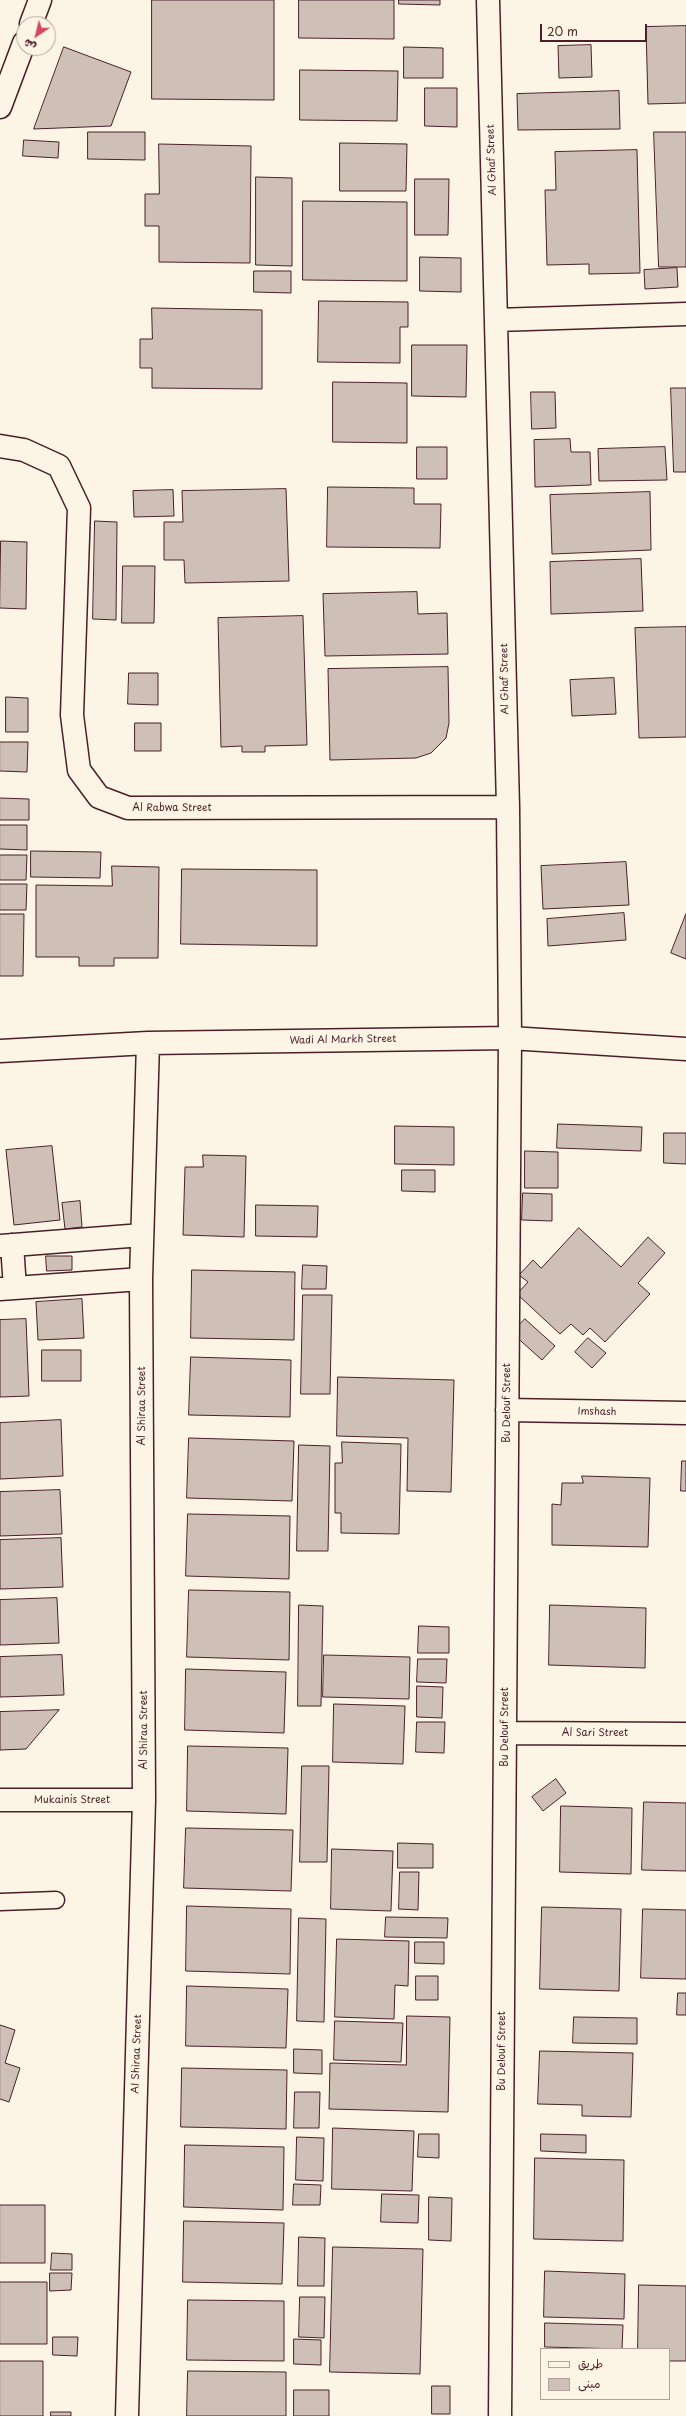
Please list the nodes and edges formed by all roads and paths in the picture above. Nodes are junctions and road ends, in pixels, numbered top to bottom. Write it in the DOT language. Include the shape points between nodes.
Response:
graph roads {
  1 [pos="40,0"];
  2 [pos="488,0"];
  3 [pos="34,16"];
  4 [pos="19,56"];
  5 [pos="0,107"];
  6 [pos="686,314"];
  7 [pos="496,320"];
  8 [pos="0,446"];
  9 [pos="508,807"];
  10 [pos="510,1038"];
  11 [pos="148,1043"];
  12 [pos="686,1049"];
  13 [pos="0,1051"];
  14 [pos="142,1235"];
  15 [pos="6,1245"];
  16 [pos="141,1279"];
  17 [pos="7,1289"];
  18 [pos="507,1410"];
  19 [pos="686,1413"];
  20 [pos="505,1733"];
  21 [pos="686,1734"];
  22 [pos="0,1800"];
  23 [pos="144,1800"];
  24 [pos="56,1900"];
  25 [pos="0,1902"];
  26 [pos="127,2416"];
  27 [pos="500,2416"];
  1 -- 3 [label="street"];
  2 -- 7 [label="street, Al Ghaf Street"];
  4 -- 5 [label="street"];
  6 -- 7 [label="street"];
  7 -- 9 [label="street, Al Ghaf Street"];
  8 -- 9 [label="street, Al Rabwa Street" via="24,450 60,466 79,508 72,715 79,770 99,796 128,808"];
  9 -- 10 [label="street, Al Ghaf Street"];
  10 -- 11 [label="street, Wadi Al Markh Street"];
  10 -- 12 [label="street, Wadi Al Markh Street"];
  10 -- 18 [label="street, Bu Delouf Street"];
  11 -- 13 [label="street, Wadi Al Markh Street"];
  11 -- 14 [label="street, Al Shiraa Street"];
  14 -- 15 [label="street"];
  14 -- 16 [label="street, Al Shiraa Street"];
  15 -- 17 [label="street"];
  16 -- 17 [label="street"];
  16 -- 23 [label="street, Al Shiraa Street"];
  18 -- 19 [label="street, Imshash"];
  18 -- 20 [label="street, Bu Delouf Street"];
  20 -- 21 [label="street, Al Sari Street"];
  20 -- 27 [label="street, Bu Delouf Street"];
  22 -- 23 [label="street, Mukainis Street"];
  23 -- 26 [label="street, Al Shiraa Street"];
  24 -- 25 [label="lane"];
}
